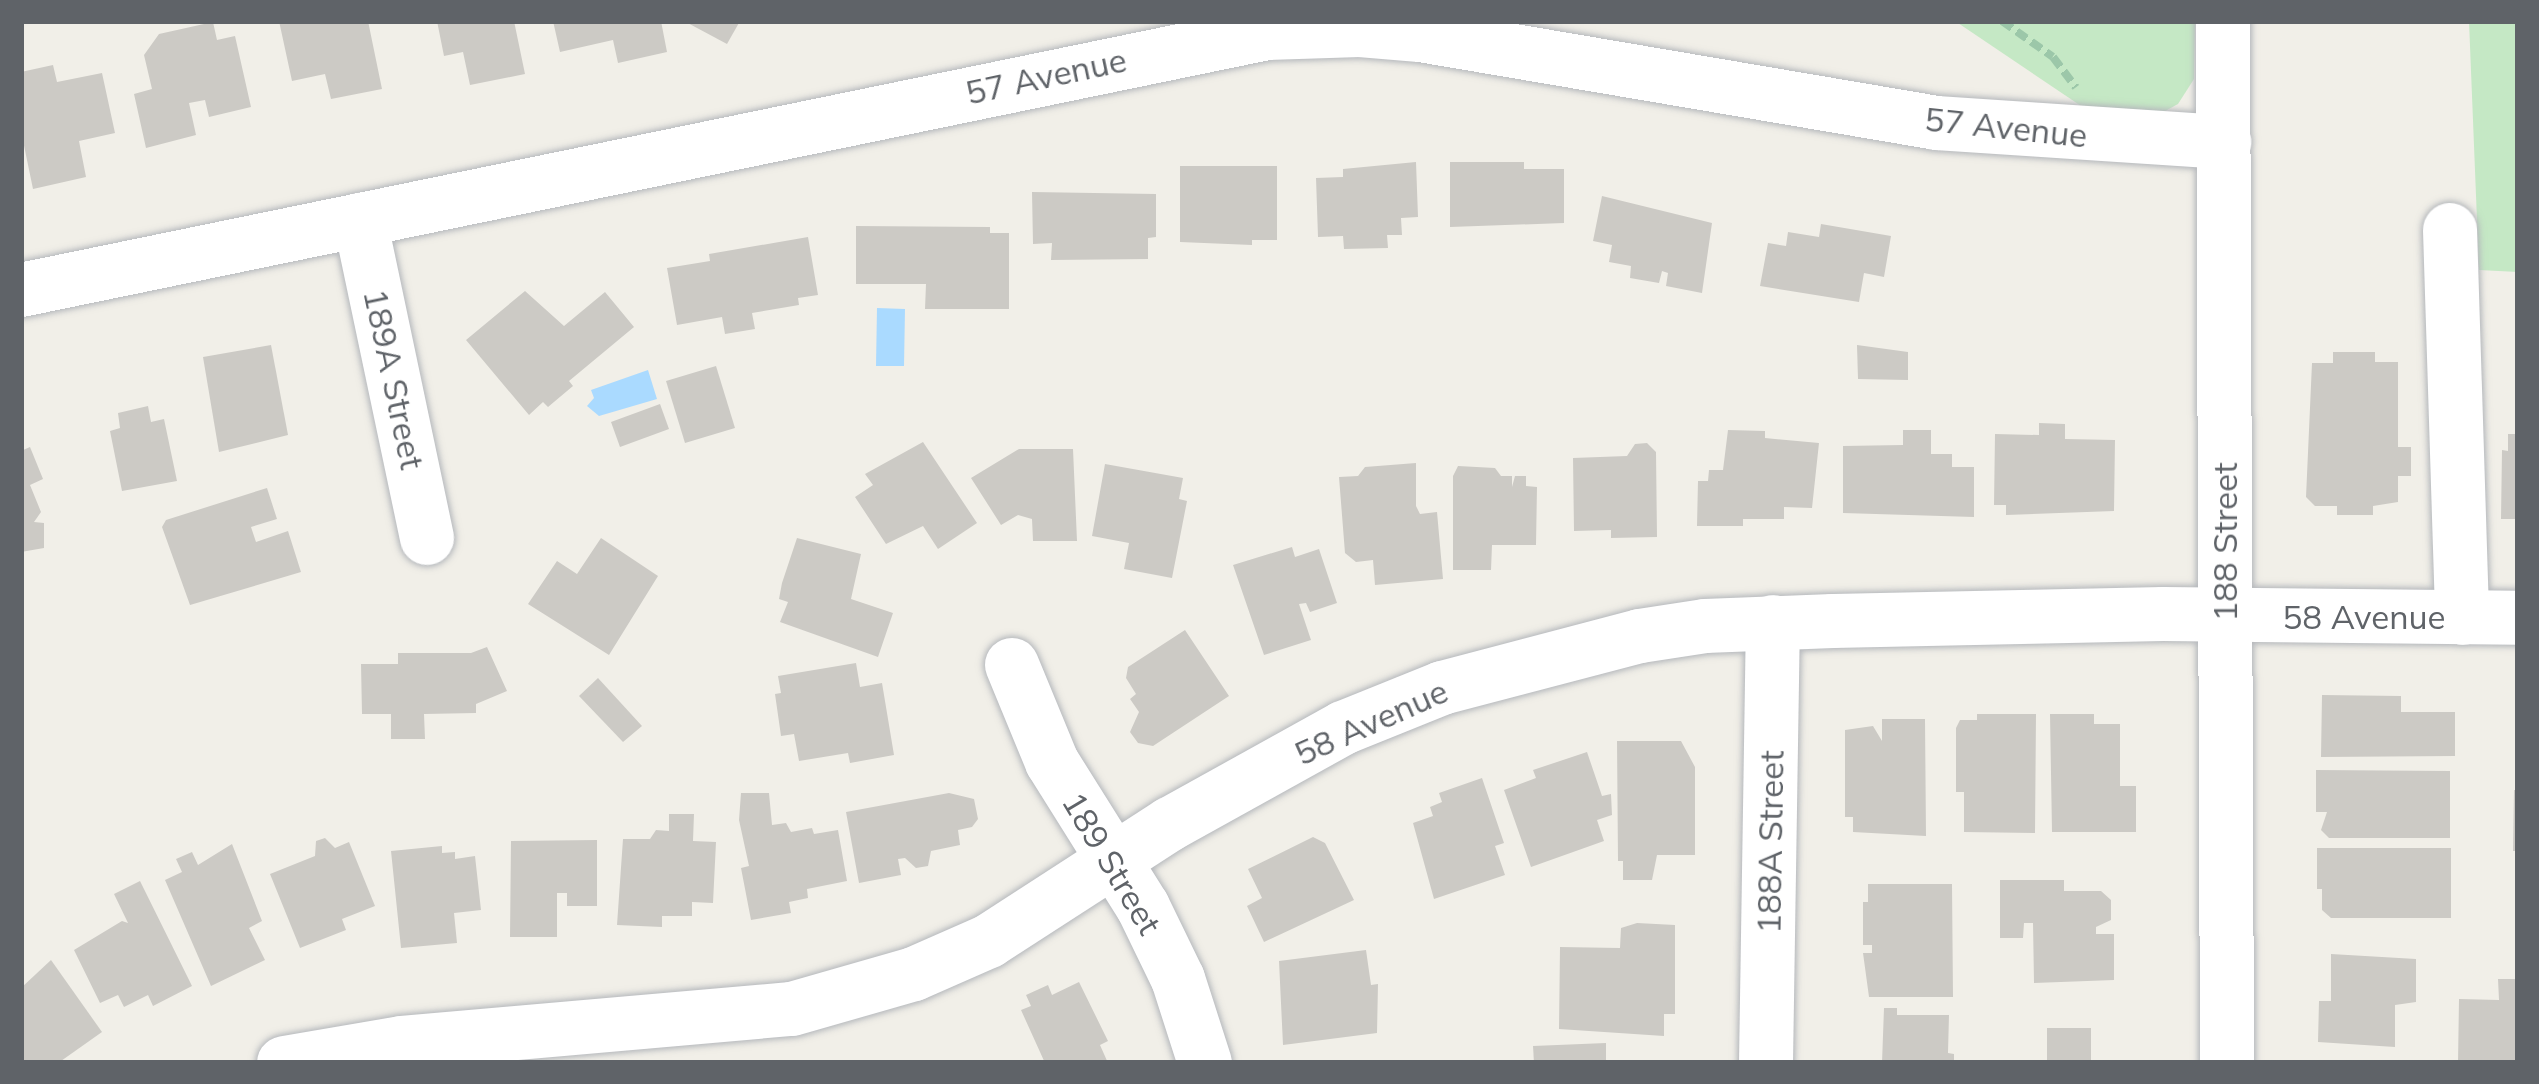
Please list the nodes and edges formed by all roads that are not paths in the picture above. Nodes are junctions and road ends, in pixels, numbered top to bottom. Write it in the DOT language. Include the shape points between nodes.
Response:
graph roads {
  1 [pos="2223,21"];
  2 [pos="1180,34"];
  3 [pos="2224,142"];
  4 [pos="360,220"];
  5 [pos="2450,230"];
  6 [pos="21,290"];
  7 [pos="427,538"];
  8 [pos="2226,616"];
  9 [pos="2462,618"];
  10 [pos="2518,618"];
  11 [pos="1773,622"];
  12 [pos="1012,665"];
  13 [pos="1114,859"];
  14 [pos="739,1040"];
  15 [pos="284,1063"];
  16 [pos="1205,1063"];
  17 [pos="1766,1063"];
  18 [pos="2227,1063"];
  1 -- 3 [label="street, 188 Street"];
  2 -- 3 [label="street, 57 Avenue" via="1380,31 1937,123"];
  2 -- 4 [label="street, 57 Avenue"];
  3 -- 8 [label="street, 188 Street"];
  4 -- 6 [label="street, 57 Avenue"];
  4 -- 7 [label="street, 189A Street"];
  5 -- 9 [label="street"];
  8 -- 9 [label="street, 58 Avenue"];
  8 -- 11 [label="street, 58 Avenue"];
  8 -- 18 [label="street, 188 Street"];
  9 -- 10 [label="street, 58 Avenue"];
  11 -- 13 [label="street, 58 Avenue" via="1640,636 1442,688 1343,728"];
  11 -- 17 [label="street, 188A Street"];
  12 -- 13 [label="street, 189 Street" via="1052,762"];
  13 -- 14 [label="street, 58 Avenue" via="989,941 914,974 792,1010"];
  13 -- 16 [label="street, 189 Street" via="1178,979"];
  14 -- 15 [label="street, 58 Avenue" via="402,1043"];
}
